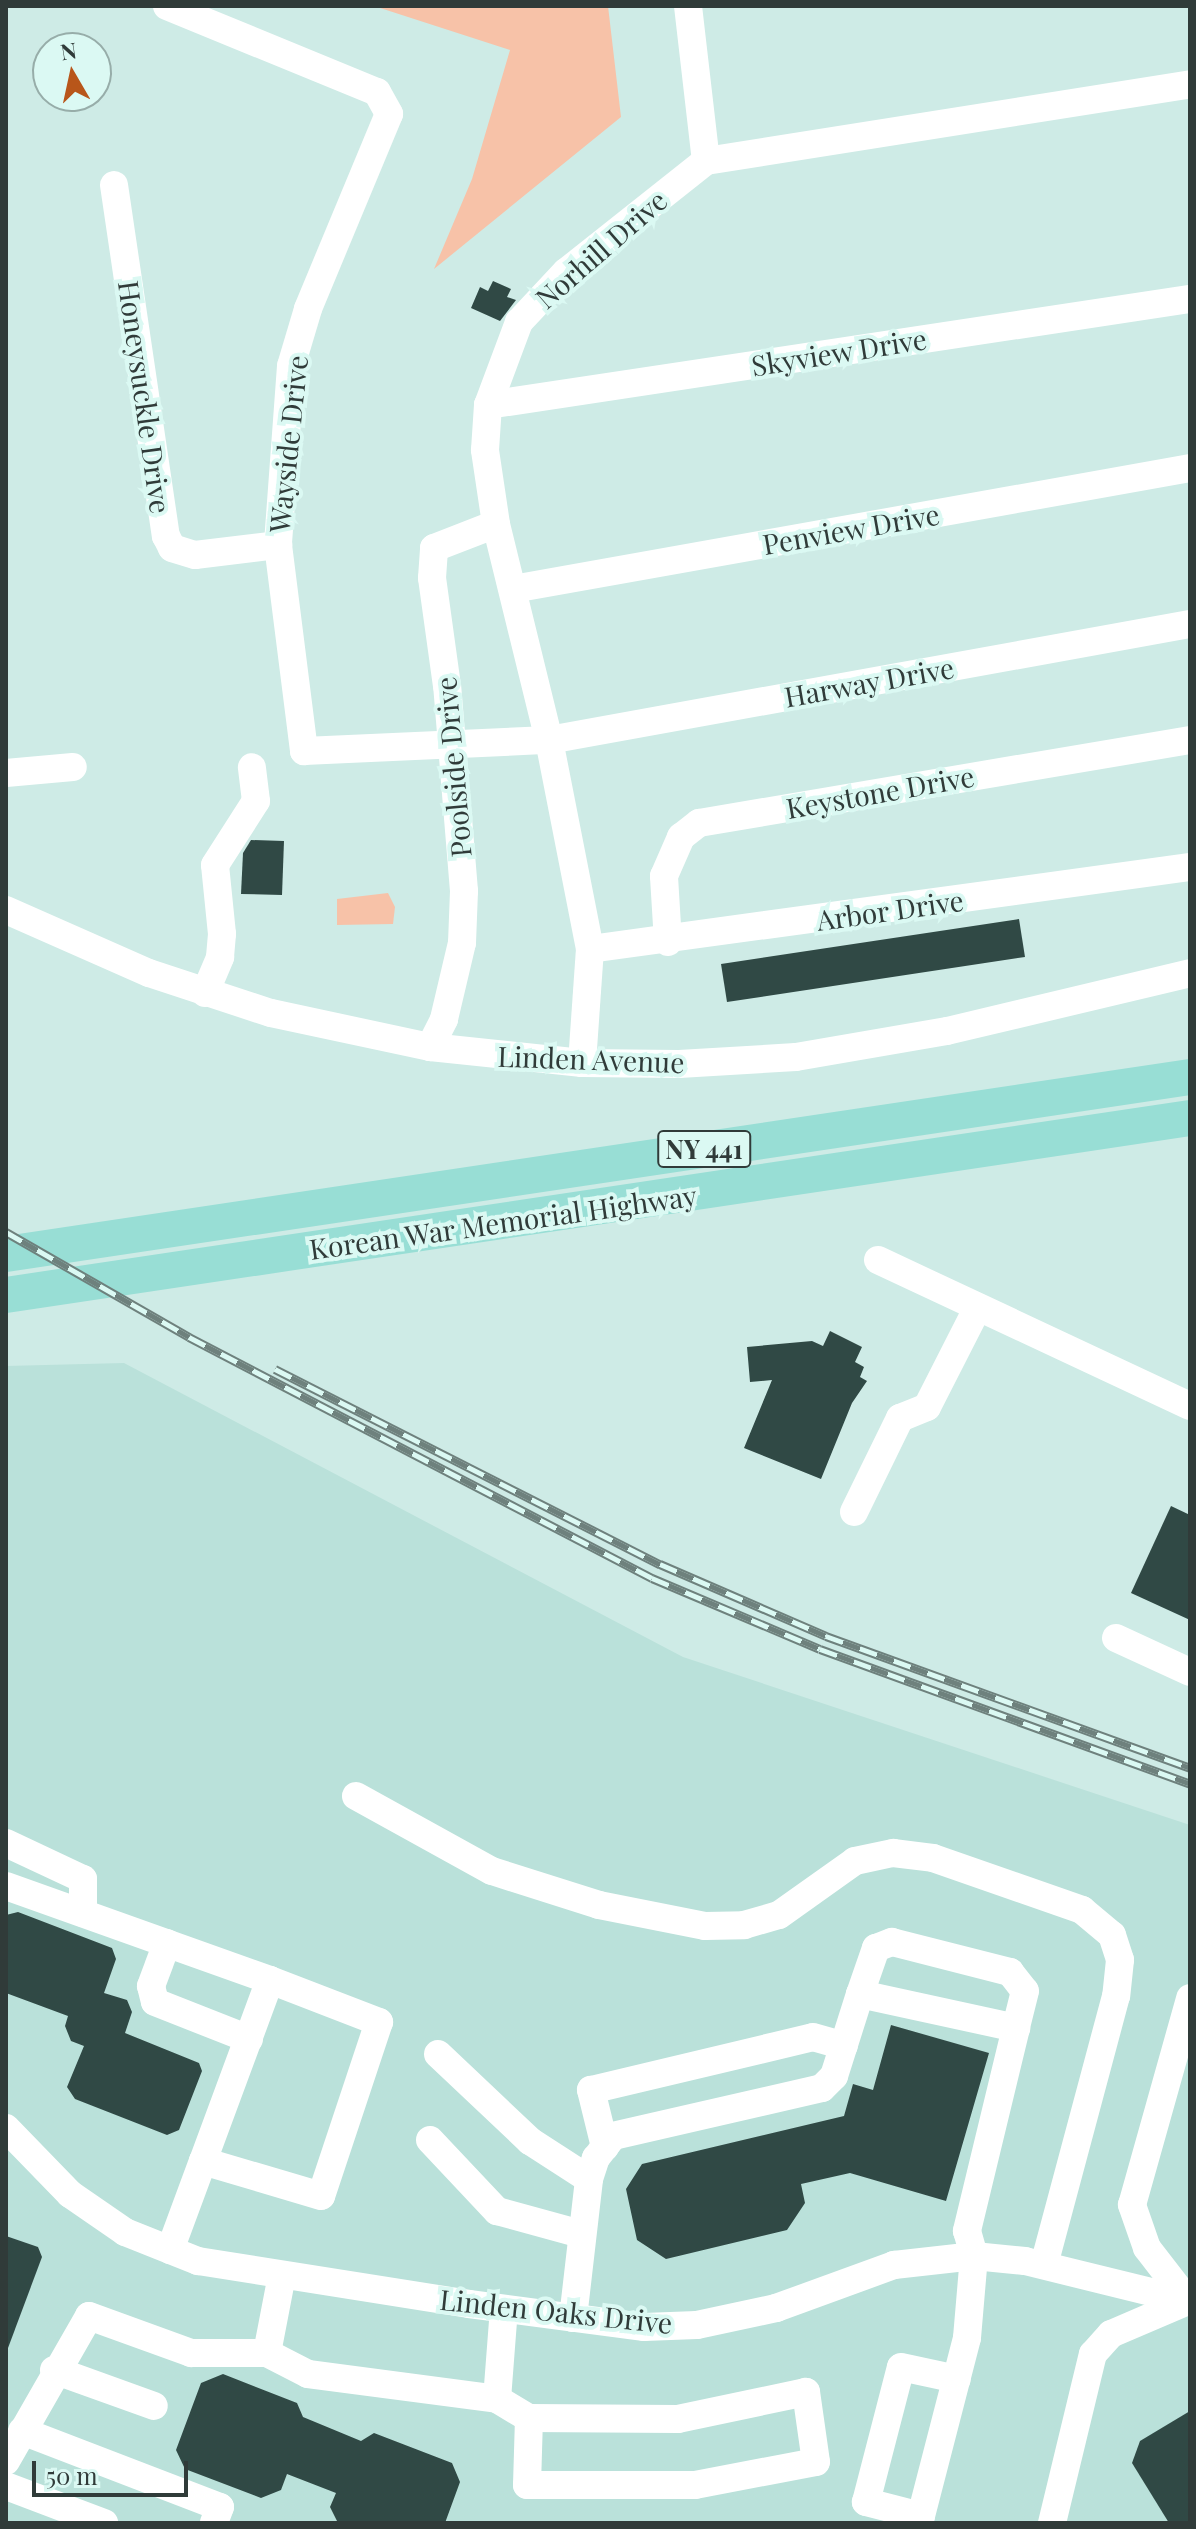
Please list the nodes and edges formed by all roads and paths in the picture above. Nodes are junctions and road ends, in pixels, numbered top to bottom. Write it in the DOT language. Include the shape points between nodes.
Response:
graph roads {
  1 [pos="167,6"];
  2 [pos="688,6"];
  3 [pos="1190,84"];
  4 [pos="706,161"];
  5 [pos="114,185"];
  6 [pos="1190,299"];
  7 [pos="488,405"];
  8 [pos="1190,468"];
  9 [pos="496,524"];
  10 [pos="278,545"];
  11 [pos="513,589"];
  12 [pos="1190,624"];
  13 [pos="549,740"];
  14 [pos="1190,740"];
  15 [pos="450,747"];
  16 [pos="73,767"];
  17 [pos="252,767"];
  18 [pos="6,773"];
  19 [pos="1190,867"];
  20 [pos="6,910"];
  21 [pos="668,942"];
  22 [pos="590,949"];
  23 [pos="1190,973"];
  24 [pos="205,993"];
  25 [pos="430,1047"];
  26 [pos="582,1063"];
  27 [pos="1190,1077"];
  28 [pos="1190,1118"];
  29 [pos="6,1254"];
  30 [pos="878,1260"];
  31 [pos="6,1295"];
  32 [pos="978,1307"];
  33 [pos="1190,1406"];
  34 [pos="854,1512"];
  35 [pos="1116,1638"];
  36 [pos="1190,1672"];
  37 [pos="356,1796"];
  38 [pos="6,1843"];
  39 [pos="6,1886"];
  40 [pos="83,1913"];
  41 [pos="167,1943"];
  42 [pos="270,1980"];
  43 [pos="860,1994"];
  44 [pos="1190,1998"];
  45 [pos="1016,2028"];
  46 [pos="249,2039"];
  47 [pos="844,2046"];
  48 [pos="438,2054"];
  49 [pos="6,2128"];
  50 [pos="430,2140"];
  51 [pos="605,2147"];
  52 [pos="203,2161"];
  53 [pos="589,2179"];
  54 [pos="581,2234"];
  55 [pos="170,2250"];
  56 [pos="974,2256"];
  57 [pos="1044,2265"];
  58 [pos="282,2275"];
  59 [pos="1188,2301"];
  60 [pos="504,2309"];
  61 [pos="573,2318"];
  62 [pos="267,2353"];
  63 [pos="54,2370"];
  64 [pos="957,2379"];
  65 [pos="497,2399"];
  66 [pos="154,2406"];
  67 [pos="529,2418"];
  68 [pos="22,2431"];
  69 [pos="6,2461"];
  70 [pos="6,2486"];
  71 [pos="920,2520"];
  72 [pos="104,2523"];
  73 [pos="214,2523"];
  74 [pos="1052,2523"];
  1 -- 10 [label="street, Wayside Drive" via="377,92 389,114 308,309 291,366"];
  2 -- 4 [label="street"];
  3 -- 4 [label="street, Norhill Drive"];
  4 -- 7 [label="street, Norhill Drive" via="566,272 519,322"];
  5 -- 10 [label="street, Honeysuckle Drive" via="166,536 172,548 195,555"];
  6 -- 7 [label="street, Skyview Drive"];
  7 -- 9 [label="street, Norhill Drive" via="485,450"];
  8 -- 11 [label="street, Penview Drive"];
  9 -- 11 [label="street, Norhill Drive"];
  9 -- 15 [label="street, Poolside Drive" via="434,548 432,578"];
  10 -- 15 [label="street, Wayside Drive" via="304,751"];
  11 -- 13 [label="street, Norhill Drive"];
  12 -- 13 [label="street, Harway Drive"];
  13 -- 15 [label="street, Harway Drive"];
  13 -- 22 [label="street, Norhill Drive"];
  14 -- 21 [label="street, Keystone Drive" via="699,823 681,837 664,876"];
  15 -- 25 [label="street, Poolside Drive" via="464,891 462,943 444,1019"];
  16 -- 18 [label="street"];
  17 -- 24 [label="street" via="256,801 215,865 222,934 220,957"];
  19 -- 21 [label="street, Arbor Drive"];
  20 -- 24 [label="street, Linden Avenue" via="92,951"];
  21 -- 22 [label="street, Arbor Drive"];
  22 -- 26 [label="street, Norhill Drive"];
  23 -- 26 [label="street, Linden Avenue" via="947,1031 796,1057"];
  24 -- 25 [label="street, Linden Avenue" via="320,1025"];
  25 -- 26 [label="street, Linden Avenue"];
  27 -- 29 [label="main road, Korean War Memorial Highway / NY 441"];
  28 -- 31 [label="main road, Korean War Memorial Highway / NY 441"];
  30 -- 32 [label="street"];
  32 -- 33 [label="street"];
  32 -- 34 [label="street" via="927,1407 900,1418"];
  35 -- 36 [label="street"];
  37 -- 57 [label="street" via="492,1871 599,1905 705,1926 744,1925 779,1915 855,1861 893,1853 947,1862 1082,1910 1112,1935 1120,1960 1116,1996"];
  38 -- 40 [label="street" via="83,1879"];
  39 -- 40 [label="street"];
  40 -- 41 [label="street"];
  41 -- 42 [label="street"];
  41 -- 46 [label="street" via="151,1986 155,2002"];
  42 -- 46 [label="street"];
  42 -- 52 [label="street" via="379,2022 321,2196"];
  43 -- 45 [label="street"];
  43 -- 45 [label="street" via="876,1948 892,1942 1010,1972 1025,1991"];
  43 -- 47 [label="street"];
  44 -- 59 [label="street" via="1132,2205 1147,2248"];
  45 -- 56 [label="street" via="967,2231"];
  46 -- 52 [label="street"];
  47 -- 51 [label="street" via="834,2076 822,2088 643,2127 613,2136"];
  47 -- 51 [label="street" via="813,2037 591,2090"];
  48 -- 53 [label="street" via="530,2141"];
  49 -- 55 [label="street, Linden Oaks Drive" via="70,2194 125,2232"];
  50 -- 54 [label="street" via="497,2211"];
  51 -- 53 [label="street"];
  52 -- 55 [label="street"];
  53 -- 54 [label="street"];
  54 -- 61 [label="street"];
  55 -- 58 [label="street, Linden Oaks Drive" via="198,2261"];
  56 -- 57 [label="street, Linden Oaks Drive"];
  56 -- 61 [label="street, Linden Oaks Drive" via="894,2265 776,2308 697,2325 644,2327"];
  56 -- 64 [label="street" via="967,2338"];
  57 -- 59 [label="street, Linden Oaks Drive"];
  58 -- 60 [label="street, Linden Oaks Drive"];
  58 -- 62 [label="street"];
  59 -- 74 [label="street" via="1111,2334 1093,2354"];
  60 -- 61 [label="street, Linden Oaks Drive"];
  60 -- 65 [label="street"];
  62 -- 63 [label="street" via="191,2353 89,2316"];
  62 -- 65 [label="street" via="308,2374"];
  63 -- 66 [label="street"];
  63 -- 68 [label="street"];
  64 -- 71 [label="street"];
  64 -- 71 [label="street" via="901,2367 877,2457 866,2502"];
  65 -- 67 [label="street"];
  67 -- 67 [label="street" via="527,2485 695,2485 816,2462 806,2392 678,2419"];
  68 -- 69 [label="street"];
  68 -- 73 [label="street" via="220,2507"];
  70 -- 72 [label="street"];
}
